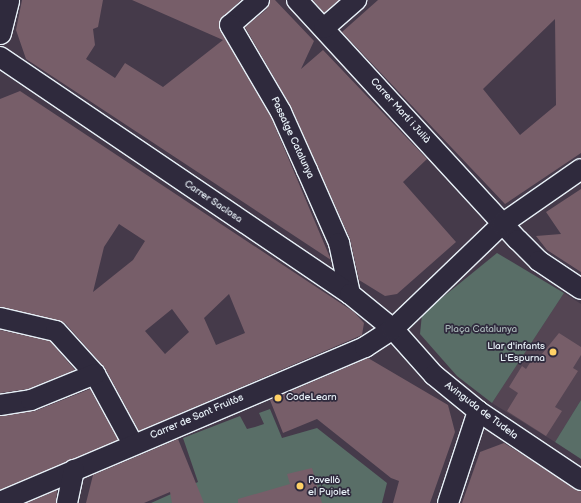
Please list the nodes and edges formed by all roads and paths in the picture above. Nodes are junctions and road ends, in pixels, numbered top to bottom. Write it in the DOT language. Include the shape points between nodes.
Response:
graph roads {
  1 [pos="8,0"];
  2 [pos="259,0"];
  3 [pos="297,0"];
  4 [pos="356,0"];
  5 [pos="324,28"];
  6 [pos="0,33"];
  7 [pos="0,57"];
  8 [pos="581,169"];
  9 [pos="502,224"];
  10 [pos="581,288"];
  11 [pos="350,294"];
  12 [pos="0,318"];
  13 [pos="393,328"];
  14 [pos="95,374"];
  15 [pos="0,406"];
  16 [pos="478,411"];
  17 [pos="133,444"];
  18 [pos="74,470"];
  19 [pos="581,480"];
  20 [pos="0,502"];
  21 [pos="67,503"];
  22 [pos="448,503"];
  1 -- 6 [label="street"];
  2 -- 11 [label="street, Passatge Catalunya" via="230,25 281,112 307,170 339,244"];
  3 -- 5 [label="street, Carrer Martí i Julià"];
  4 -- 5 [label="street"];
  5 -- 9 [label="street, Carrer Martí i Julià"];
  7 -- 11 [label="street, Carrer Saclosa"];
  8 -- 9 [label="street"];
  9 -- 10 [label="street, Carrer Martí i Julià" via="539,261"];
  9 -- 13 [label="street"];
  11 -- 13 [label="street, Carrer Saclosa"];
  12 -- 14 [label="street" via="56,331"];
  13 -- 16 [label="street, Avinguda de Tudela" via="434,375"];
  13 -- 17 [label="street, Carrer de Sant Fruitós" via="365,347"];
  14 -- 15 [label="street" via="31,400"];
  14 -- 17 [label="street"];
  16 -- 19 [label="street, Avinguda de Tudela"];
  16 -- 22 [label="street"];
  17 -- 18 [label="street, Carrer de Sant Fruitós"];
  18 -- 20 [label="street, Carrer de Sant Fruitós"];
  18 -- 21 [label="street"];
}
